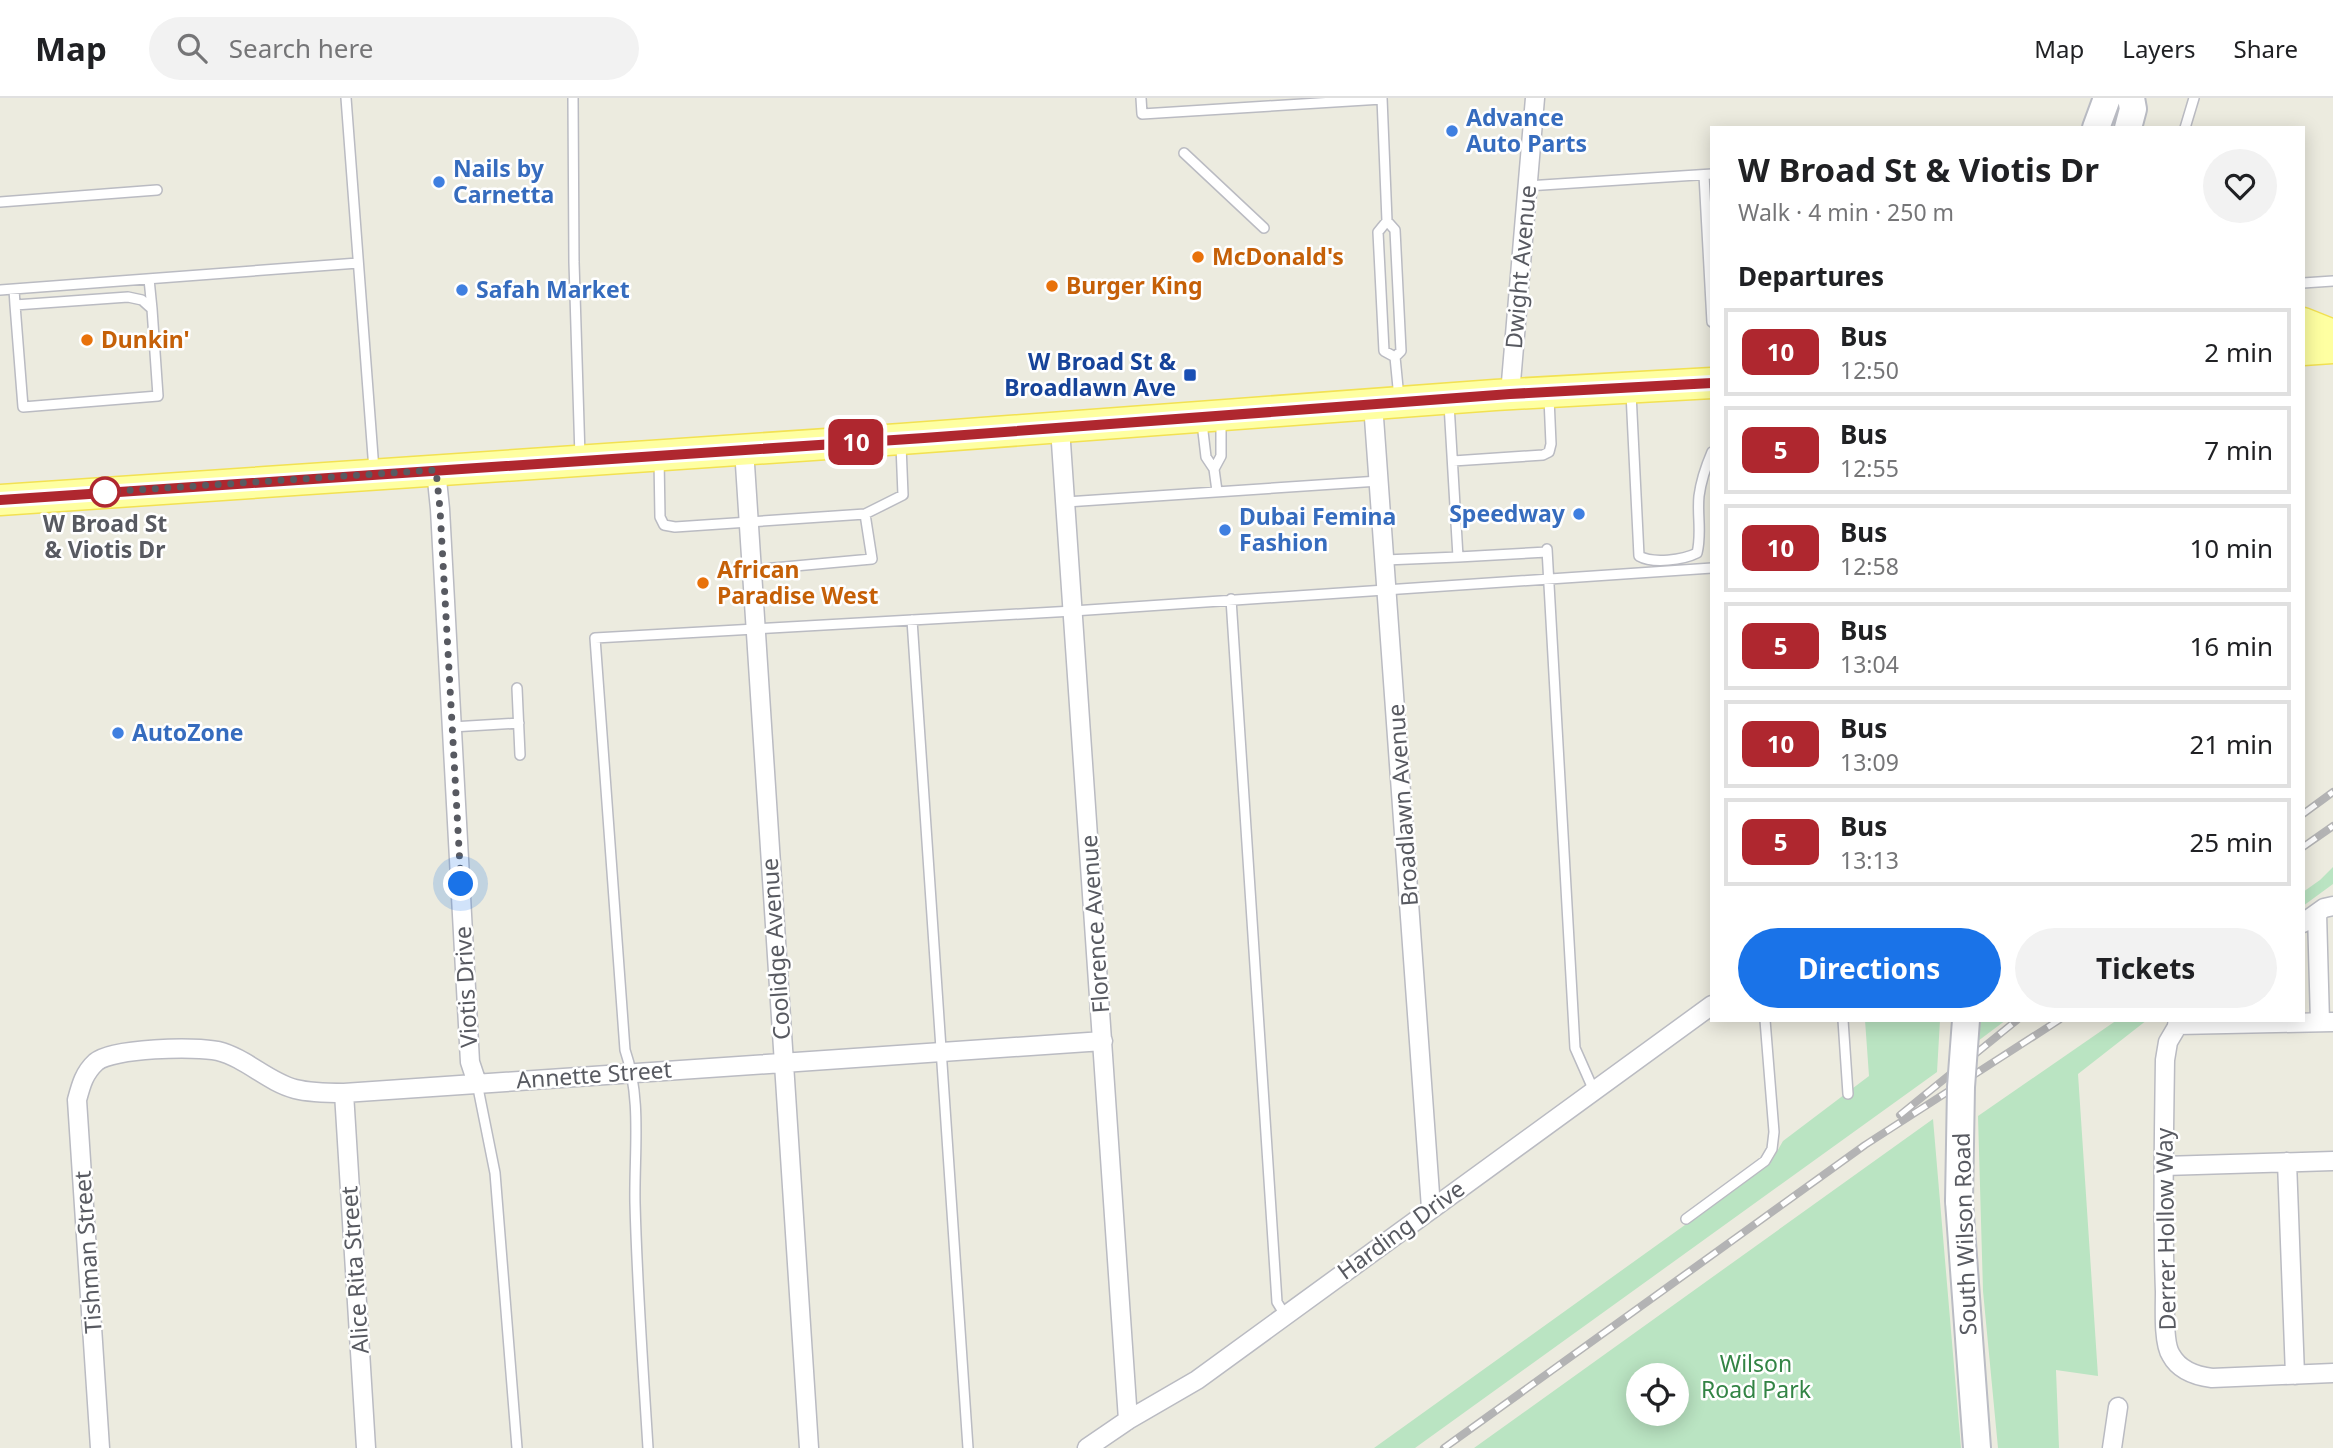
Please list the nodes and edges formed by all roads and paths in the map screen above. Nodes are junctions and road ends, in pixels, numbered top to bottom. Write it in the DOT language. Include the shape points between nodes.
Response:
graph roads {
  1 [pos="346,98"];
  2 [pos="573,98"];
  3 [pos="1141,98"];
  4 [pos="1382,98"];
  5 [pos="1535,98"];
  6 [pos="2107,98"];
  7 [pos="2131,98"];
  8 [pos="2194,98"];
  9 [pos="2097,126"];
  10 [pos="2129,126"];
  11 [pos="2186,126"];
  12 [pos="1184,153"];
  13 [pos="1708,175"];
  14 [pos="1527,186"];
  15 [pos="157,190"];
  16 [pos="0,202"];
  17 [pos="1387,221"];
  18 [pos="1264,228"];
  19 [pos="1710,249"];
  20 [pos="358,263"];
  21 [pos="149,279"];
  22 [pos="2333,281"];
  23 [pos="2305,283"];
  24 [pos="14,289"];
  25 [pos="0,290"];
  26 [pos="15,305"];
  27 [pos="152,309"];
  28 [pos="2305,324"];
  29 [pos="2333,335"];
  30 [pos="2333,348"];
  31 [pos="2305,350"];
  32 [pos="1395,357"];
  33 [pos="1710,383"];
  34 [pos="1630,387"];
  35 [pos="1549,392"];
  36 [pos="1510,394"];
  37 [pos="1449,398"];
  38 [pos="1386,403"];
  39 [pos="1212,417"];
  40 [pos="1060,428"];
  41 [pos="901,439"];
  42 [pos="744,449"];
  43 [pos="659,455"];
  44 [pos="1710,457"];
  45 [pos="580,461"];
  46 [pos="1453,461"];
  47 [pos="1214,469"];
  48 [pos="436,470"];
  49 [pos="374,473"];
  50 [pos="1379,481"];
  51 [pos="1217,491"];
  52 [pos="0,500"];
  53 [pos="1066,502"];
  54 [pos="865,514"];
  55 [pos="748,522"];
  56 [pos="1458,556"];
  57 [pos="1385,560"];
  58 [pos="1710,568"];
  59 [pos="751,570"];
  60 [pos="1548,578"];
  61 [pos="1387,588"];
  62 [pos="1231,599"];
  63 [pos="1073,611"];
  64 [pos="912,620"];
  65 [pos="755,630"];
  66 [pos="517,688"];
  67 [pos="519,723"];
  68 [pos="452,727"];
  69 [pos="520,755"];
  70 [pos="2318,914"];
  71 [pos="1710,1006"];
  72 [pos="1765,1022"];
  73 [pos="1843,1022"];
  74 [pos="1966,1022"];
  75 [pos="2326,1022"];
  76 [pos="2179,1023"];
  77 [pos="1103,1041"];
  78 [pos="942,1052"];
  79 [pos="96,1062"];
  80 [pos="784,1063"];
  81 [pos="633,1073"];
  82 [pos="477,1083"];
  83 [pos="1594,1091"];
  84 [pos="344,1093"];
  85 [pos="1848,1094"];
  86 [pos="2333,1161"];
  87 [pos="2287,1162"];
  88 [pos="2164,1166"];
  89 [pos="1431,1208"];
  90 [pos="1686,1219"];
  91 [pos="1285,1315"];
  92 [pos="2333,1373"];
  93 [pos="2295,1375"];
  94 [pos="2118,1407"];
  95 [pos="1128,1420"];
  96 [pos="100,1448"];
  97 [pos="366,1448"];
  98 [pos="517,1448"];
  99 [pos="648,1448"];
  100 [pos="809,1448"];
  101 [pos="968,1448"];
  102 [pos="1087,1448"];
  103 [pos="1977,1448"];
  104 [pos="2112,1448"];
  1 -- 20 [label="lane"];
  2 -- 45 [label="lane"];
  3 -- 4 [label="lane" via="1142,114"];
  4 -- 17 [label="lane"];
  5 -- 14 [label="street, Dwight Avenue"];
  6 -- 9 [label="main road"];
  7 -- 10 [label="main road"];
  8 -- 11 [label="lane"];
  12 -- 18 [label="lane"];
  13 -- 14 [label="lane"];
  13 -- 19 [label="lane"];
  14 -- 36 [label="street, Dwight Avenue"];
  15 -- 16 [label="lane"];
  17 -- 32 [label="lane" via="1395,230 1401,351"];
  17 -- 32 [label="lane" via="1378,232 1384,351"];
  20 -- 21 [label="lane"];
  20 -- 49 [label="lane"];
  21 -- 24 [label="lane"];
  21 -- 27 [label="lane"];
  22 -- 23 [label="lane"];
  24 -- 25 [label="lane"];
  24 -- 26 [label="lane"];
  26 -- 27 [label="lane" via="128,297 142,300"];
  26 -- 27 [label="lane" via="23,407 158,396"];
  28 -- 29 [label="main road"];
  30 -- 31 [label="main road"];
  32 -- 38 [label="lane"];
  33 -- 34 [label="main road"];
  34 -- 35 [label="main road"];
  34 -- 44 [label="lane" via="1639,556 1646,560 1687,558 1697,553 1699,496"];
  35 -- 36 [label="main road"];
  35 -- 46 [label="lane" via="1551,444 1543,459"];
  36 -- 37 [label="main road"];
  37 -- 38 [label="main road"];
  37 -- 46 [label="lane"];
  38 -- 39 [label="main road"];
  38 -- 50 [label="street, Broadlawn Avenue"];
  39 -- 40 [label="main road"];
  39 -- 47 [label="lane" via="1221,456"];
  39 -- 47 [label="lane" via="1206,457"];
  40 -- 41 [label="main road"];
  40 -- 53 [label="street, Florence Avenue"];
  41 -- 42 [label="main road"];
  41 -- 54 [label="lane" via="903,495"];
  42 -- 43 [label="main road"];
  42 -- 55 [label="street, Coolidge Avenue"];
  43 -- 45 [label="main road"];
  43 -- 55 [label="lane" via="664,526"];
  45 -- 48 [label="main road"];
  46 -- 56 [label="lane"];
  47 -- 51 [label="lane"];
  48 -- 49 [label="main road"];
  48 -- 68 [label="street, Viotis Drive"];
  49 -- 52 [label="main road"];
  50 -- 51 [label="lane"];
  50 -- 57 [label="street, Broadlawn Avenue"];
  51 -- 53 [label="lane"];
  53 -- 63 [label="street, Florence Avenue"];
  54 -- 55 [label="lane"];
  54 -- 59 [label="lane" via="872,559"];
  55 -- 59 [label="street, Coolidge Avenue"];
  56 -- 57 [label="lane"];
  56 -- 60 [label="lane" via="1547,551"];
  57 -- 61 [label="street, Broadlawn Avenue"];
  58 -- 60 [label="lane"];
  59 -- 65 [label="street, Coolidge Avenue"];
  60 -- 61 [label="lane"];
  60 -- 83 [label="lane" via="1575,1048"];
  61 -- 62 [label="lane"];
  61 -- 89 [label="street, Broadlawn Avenue"];
  62 -- 63 [label="lane"];
  62 -- 91 [label="lane" via="1277,1303"];
  63 -- 64 [label="lane"];
  63 -- 77 [label="street, Florence Avenue"];
  64 -- 65 [label="lane"];
  64 -- 78 [label="lane"];
  65 -- 80 [label="street, Coolidge Avenue"];
  65 -- 81 [label="lane" via="595,638 625,1051"];
  66 -- 67 [label="lane"];
  67 -- 68 [label="lane"];
  67 -- 69 [label="lane"];
  68 -- 82 [label="street, Viotis Drive" via="470,1062"];
  70 -- 75 [label="street"];
  71 -- 83 [label="street, Harding Drive"];
  72 -- 90 [label="lane" via="1772,1149 1765,1161"];
  73 -- 85 [label="lane"];
  74 -- 103 [label="main road, South Wilson Road, bridge" via="1959,1201"];
  75 -- 76 [label="street"];
  76 -- 88 [label="street, Derrer Hollow Way" via="2168,1042 2165,1060"];
  77 -- 78 [label="street, Annette Street"];
  77 -- 95 [label="street, Florence Avenue"];
  78 -- 80 [label="street, Annette Street"];
  78 -- 101 [label="lane"];
  79 -- 84 [label="street, Annette Street" via="123,1052 216,1050 294,1089"];
  79 -- 96 [label="street, Tishman Street" via="82,1079 78,1100"];
  80 -- 81 [label="street, Annette Street"];
  80 -- 100 [label="street, Coolidge Avenue"];
  81 -- 82 [label="street, Annette Street"];
  81 -- 99 [label="lane" via="636,1251"];
  82 -- 84 [label="street, Annette Street"];
  82 -- 98 [label="lane" via="496,1182"];
  83 -- 89 [label="street, Harding Drive"];
  84 -- 97 [label="street, Alice Rita Street"];
  86 -- 87 [label="street"];
  87 -- 88 [label="street"];
  87 -- 93 [label="street"];
  88 -- 93 [label="street, Derrer Hollow Way" via="2169,1353 2197,1376"];
  89 -- 91 [label="street, Harding Drive"];
  91 -- 95 [label="street, Harding Drive" via="1197,1380"];
  92 -- 93 [label="street, Derrer Hollow Way"];
  94 -- 104 [label="street"];
  95 -- 102 [label="street, Harding Drive"];
}
